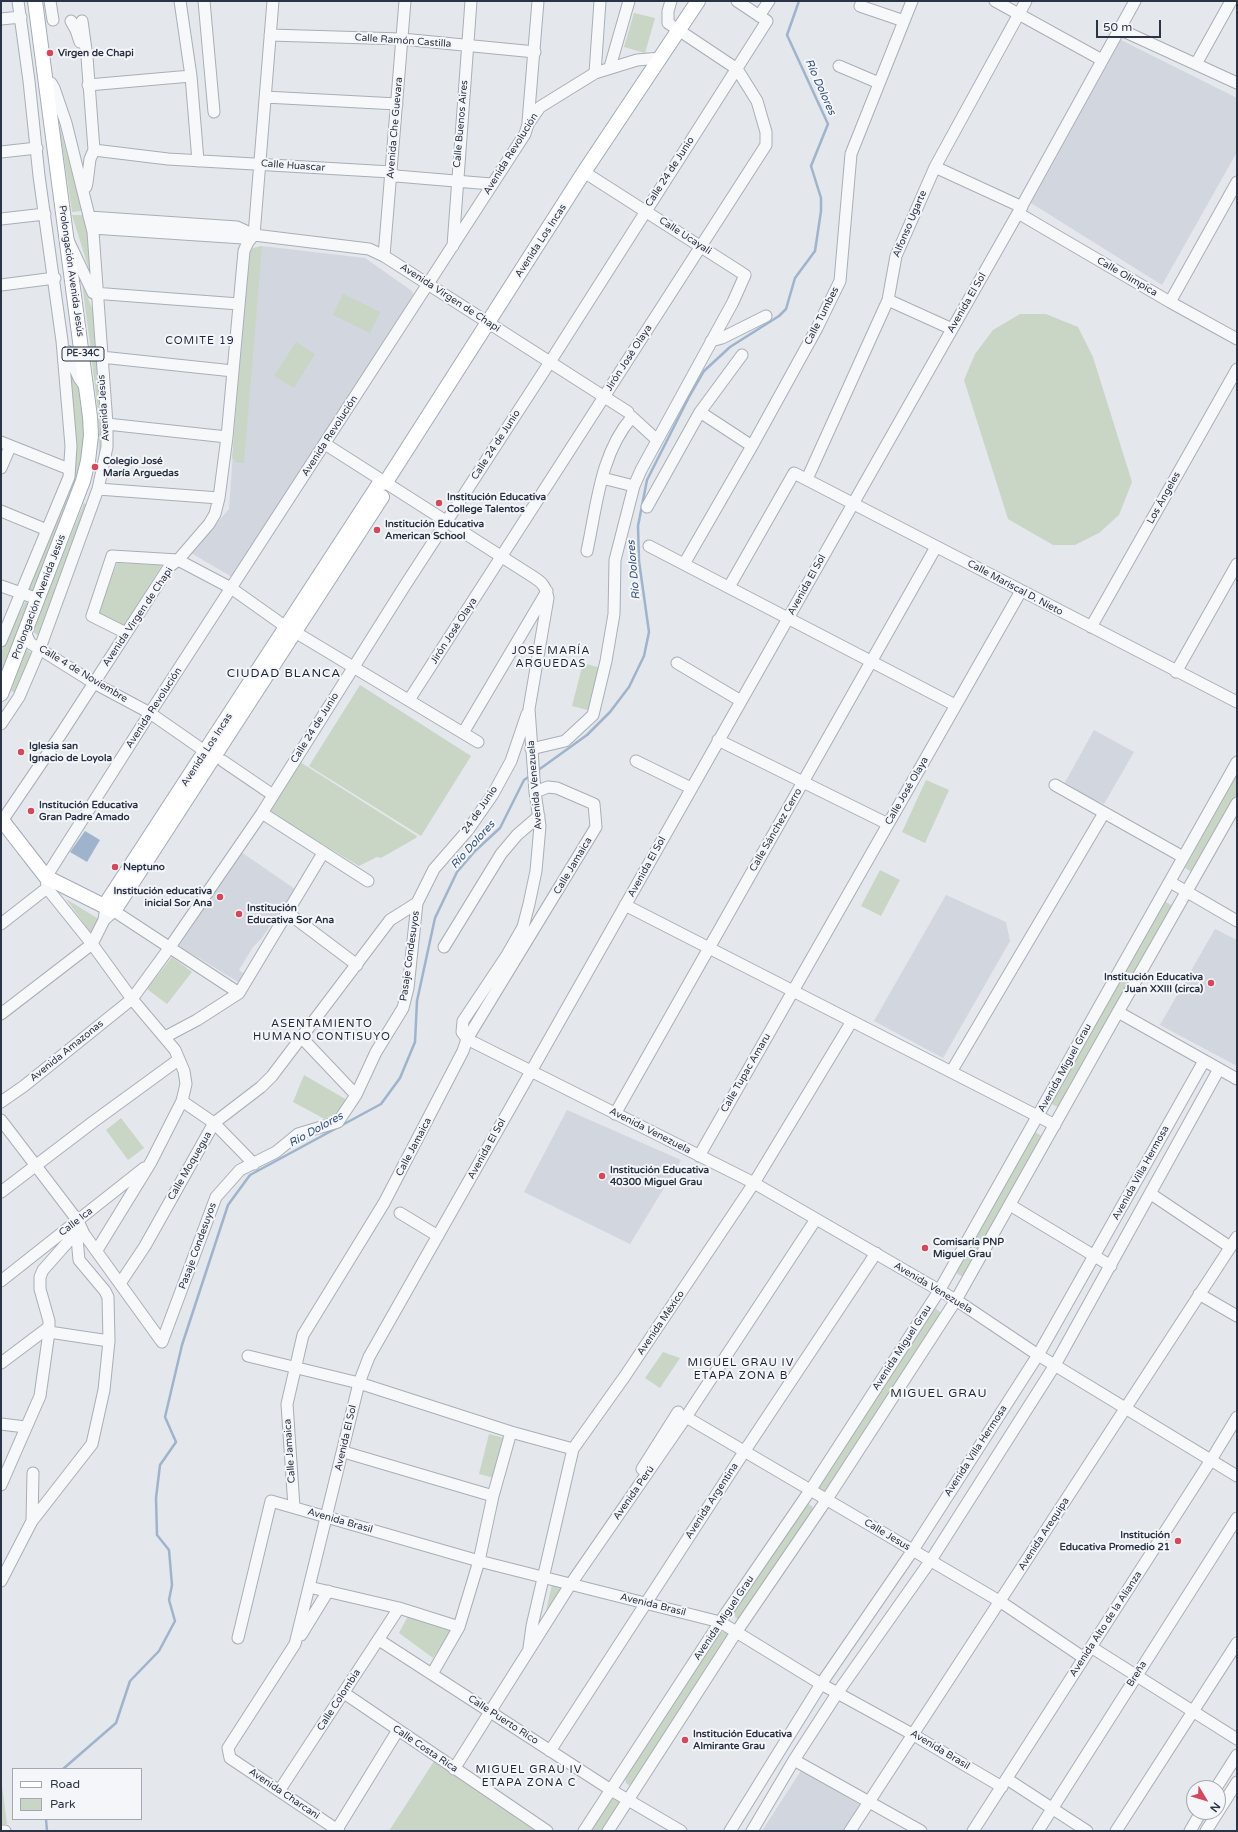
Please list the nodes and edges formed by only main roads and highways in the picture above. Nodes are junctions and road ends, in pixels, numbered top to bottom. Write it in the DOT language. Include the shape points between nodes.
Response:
graph roads {
  1 [pos="35,1"];
  2 [pos="698,1"];
  3 [pos="290,630"];
  4 [pos="1,694"];
  5 [pos="3,826"];
  6 [pos="108,912"];
  1 -- 4 [label="main road, Prolongación Avenida Jesús / PE-34C" via="68,240 91,435 85,475 73,511"];
  2 -- 3 [label="main road, Avenida Los Incas" via="584,172 386,482 379,484"];
  3 -- 6 [label="main road, Avenida Los Incas"];
  3 -- 6 [label="main road, Avenida Los Incas" via="206,752"];
  5 -- 6 [label="main road" via="46,883"];
}
